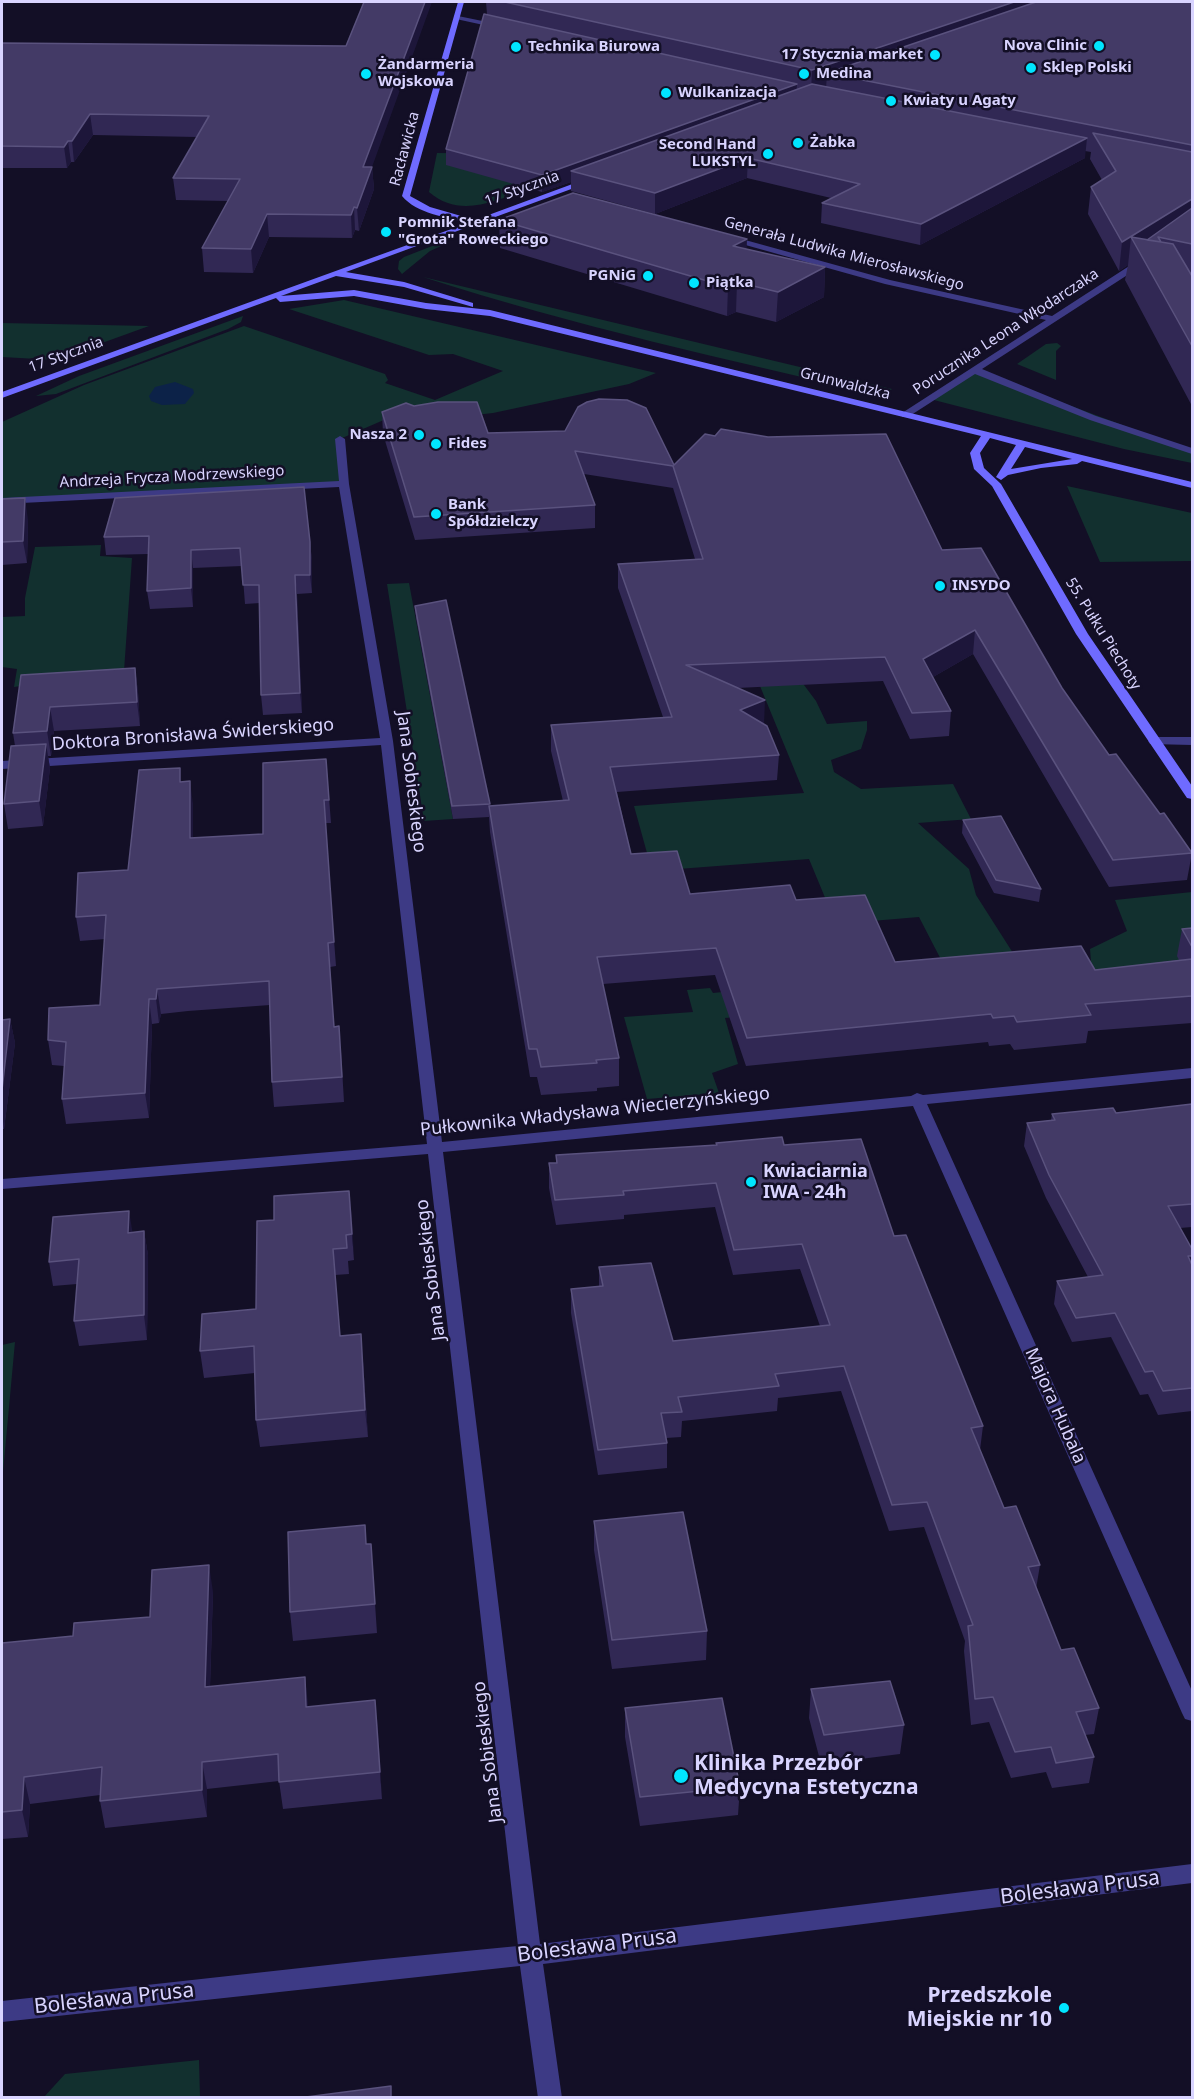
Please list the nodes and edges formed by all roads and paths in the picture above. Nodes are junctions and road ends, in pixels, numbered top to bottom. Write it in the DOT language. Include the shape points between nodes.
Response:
graph roads {
  1 [pos="461,2"];
  2 [pos="458,18"];
  3 [pos="506,28"];
  4 [pos="593,180"];
  5 [pos="560,192"];
  6 [pos="582,197"];
  7 [pos="475,222"];
  8 [pos="715,234"];
  9 [pos="404,247"];
  10 [pos="1155,253"];
  11 [pos="386,272"];
  12 [pos="332,274"];
  13 [pos="1124,275"];
  14 [pos="1135,277"];
  15 [pos="354,293"];
  16 [pos="253,302"];
  17 [pos="490,313"];
  18 [pos="1053,319"];
  19 [pos="975,370"];
  20 [pos="2,395"];
  21 [pos="905,415"];
  22 [pos="987,435"];
  23 [pos="340,439"];
  24 [pos="1021,443"];
  25 [pos="1192,451"];
  26 [pos="1089,460"];
  27 [pos="1005,473"];
  28 [pos="344,484"];
  29 [pos="996,484"];
  30 [pos="1192,485"];
  31 [pos="2,501"];
  32 [pos="387,741"];
  33 [pos="1154,741"];
  34 [pos="1192,741"];
  35 [pos="2,765"];
  36 [pos="1192,795"];
  37 [pos="1192,1073"];
  38 [pos="917,1098"];
  39 [pos="437,1148"];
  40 [pos="2,1184"];
  41 [pos="1192,1713"];
  42 [pos="1192,1874"];
  43 [pos="530,1955"];
  44 [pos="2,2012"];
  45 [pos="550,2097"];
  1 -- 2 [label="street, Racławicka"];
  2 -- 3 [label="street"];
  2 -- 7 [label="street, Racławicka" via="406,196 420,206"];
  4 -- 5 [label="street, 17 Stycznia"];
  5 -- 6 [label="street"];
  5 -- 7 [label="street, 17 Stycznia"];
  7 -- 9 [label="street, 17 Stycznia"];
  8 -- 18 [label="street, Generała Ludwika Mierosławskiego" via="888,282"];
  9 -- 11 [label="street"];
  9 -- 12 [label="street, 17 Stycznia"];
  10 -- 13 [label="street, Porucznika Leona Włodarczaka"];
  11 -- 12 [label="street, Grunwaldzka"];
  11 -- 17 [label="street, Grunwaldzka"];
  12 -- 15 [label="street"];
  12 -- 16 [label="street, 17 Stycznia"];
  13 -- 14 [label="street, Porucznika Leona Włodarczaka"];
  13 -- 18 [label="street, Porucznika Leona Włodarczaka"];
  15 -- 16 [label="street, Grunwaldzka"];
  15 -- 17 [label="street, Grunwaldzka"];
  16 -- 20 [label="street, 17 Stycznia"];
  17 -- 21 [label="street, Grunwaldzka"];
  18 -- 19 [label="street, Porucznika Leona Włodarczaka"];
  19 -- 21 [label="street, Porucznika Leona Włodarczaka"];
  19 -- 25 [label="street" via="1101,421"];
  21 -- 22 [label="street, Grunwaldzka"];
  22 -- 24 [label="street, Grunwaldzka"];
  22 -- 29 [label="street, 55. Pułku Piechoty" via="975,453 979,469"];
  23 -- 28 [label="street, Jana Sobieskiego"];
  24 -- 26 [label="street, Grunwaldzka"];
  24 -- 27 [label="street"];
  26 -- 27 [label="street"];
  26 -- 30 [label="street, Grunwaldzka"];
  27 -- 29 [label="street"];
  28 -- 31 [label="street, Andrzeja Frycza Modrzewskiego"];
  28 -- 32 [label="street, Jana Sobieskiego"];
  29 -- 33 [label="street, 55. Pułku Piechoty" via="1082,634"];
  32 -- 35 [label="street, Doktora Bronisława Świderskiego"];
  32 -- 39 [label="street, Jana Sobieskiego"];
  33 -- 34 [label="street"];
  33 -- 36 [label="street, 55. Pułku Piechoty"];
  37 -- 38 [label="street, Pułkownika Władysława Wiecierzyńskiego"];
  38 -- 39 [label="street, Pułkownika Władysława Wiecierzyńskiego"];
  38 -- 41 [label="street, Majora Hubala"];
  39 -- 40 [label="street, Pułkownika Władysława Wiecierzyńskiego"];
  39 -- 43 [label="street, Jana Sobieskiego"];
  42 -- 43 [label="street, Bolesława Prusa"];
  43 -- 44 [label="street, Bolesława Prusa"];
  43 -- 45 [label="street, Jana Sobieskiego"];
}
